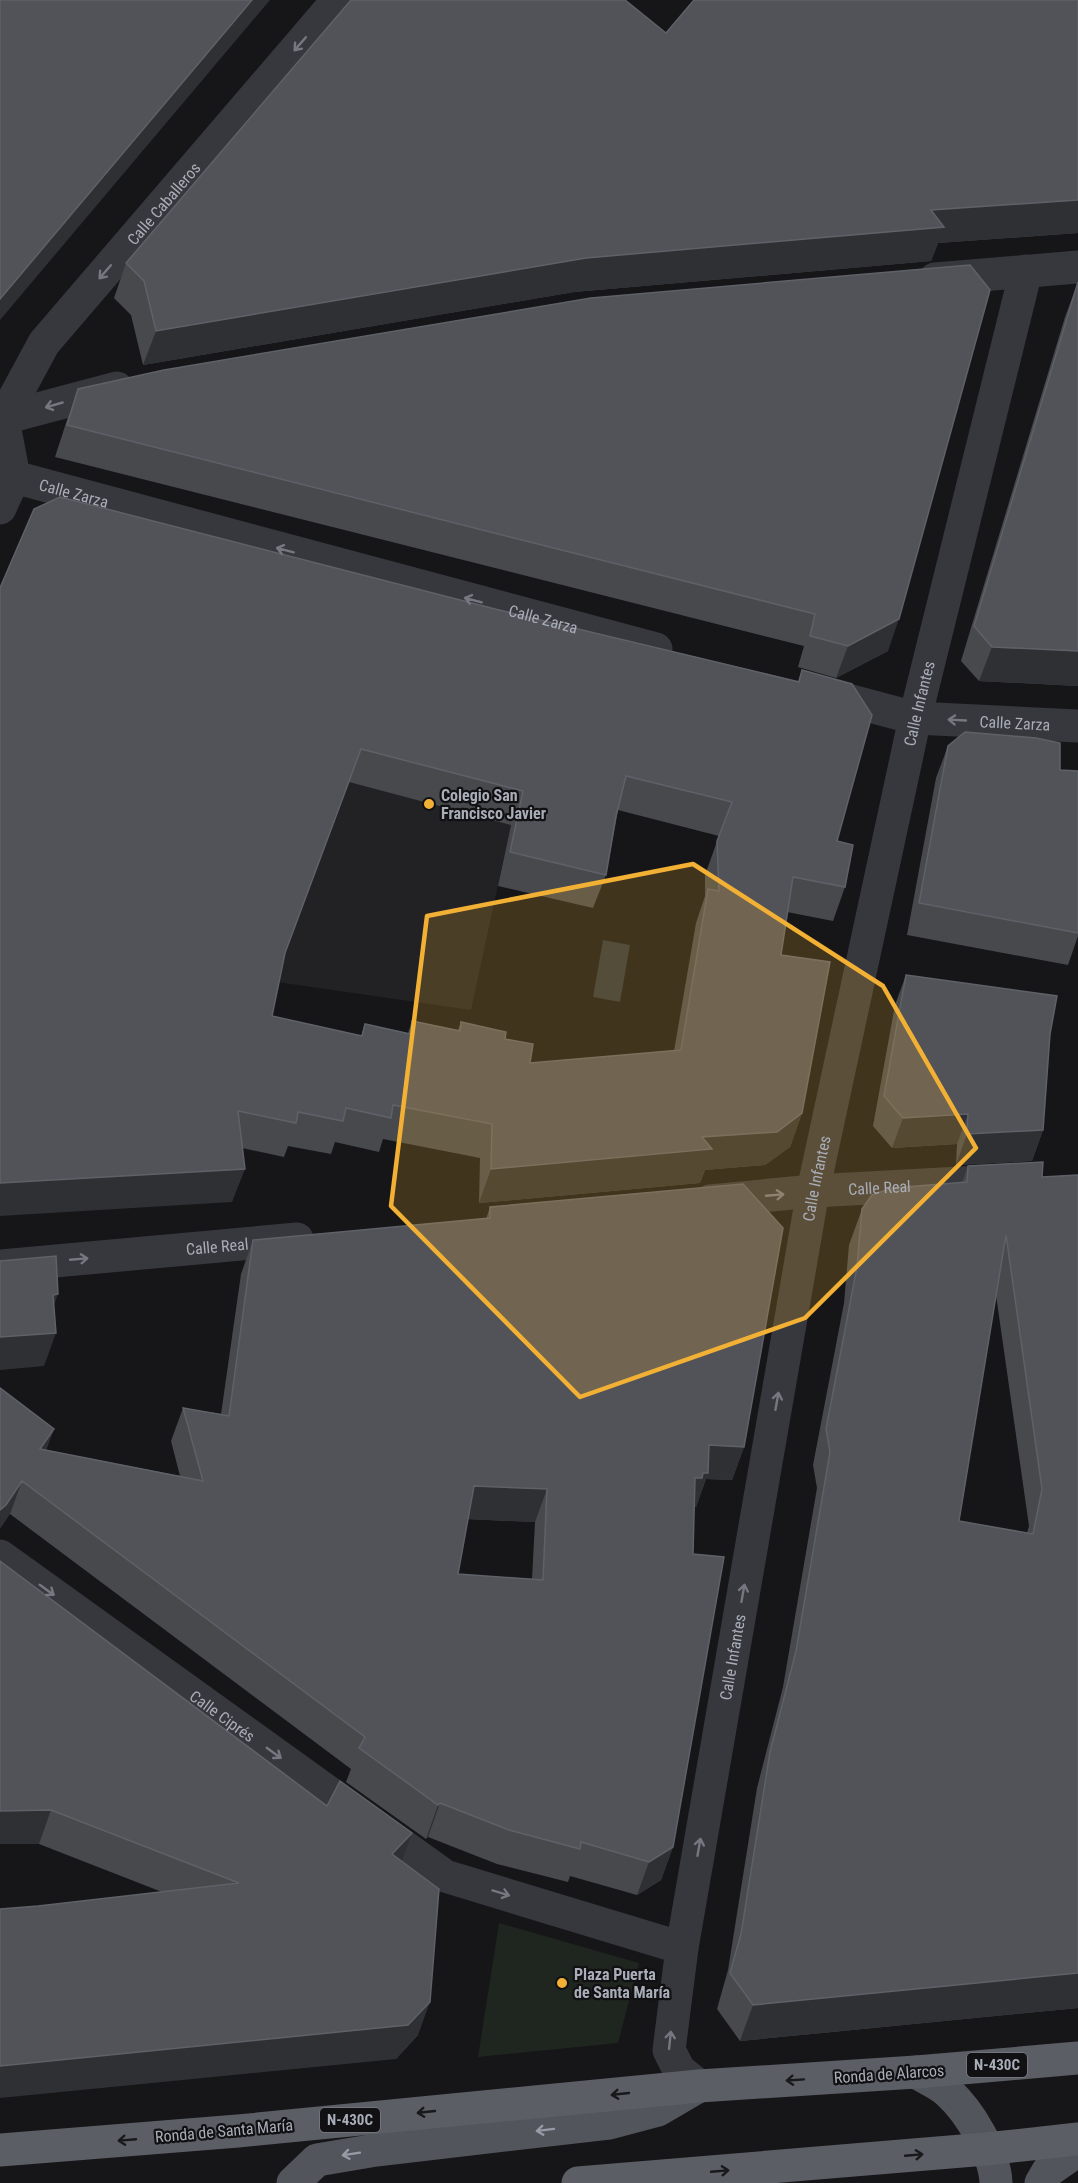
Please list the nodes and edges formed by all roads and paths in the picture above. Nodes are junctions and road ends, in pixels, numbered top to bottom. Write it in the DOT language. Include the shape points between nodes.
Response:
graph roads {
  1 [pos="338,0"];
  2 [pos="1078,267"];
  3 [pos="1026,271"];
  4 [pos="908,281"];
  5 [pos="142,384"];
  6 [pos="1,418"];
  7 [pos="14,477"];
  8 [pos="0,508"];
  9 [pos="684,656"];
  10 [pos="788,684"];
  11 [pos="915,718"];
  12 [pos="1078,726"];
  13 [pos="1009,1180"];
  14 [pos="813,1191"];
  15 [pos="681,1204"];
  16 [pos="322,1237"];
  17 [pos="0,1266"];
  18 [pos="0,1556"];
  19 [pos="682,1948"];
  20 [pos="1078,2058"];
  21 [pos="916,2072"];
  22 [pos="699,2086"];
  23 [pos="1078,2139"];
  24 [pos="986,2149"];
  25 [pos="0,2150"];
  26 [pos="1078,2150"];
  27 [pos="293,2183"];
  28 [pos="578,2183"];
  29 [pos="996,2183"];
  30 [pos="1041,2183"];
  1 -- 6 [label="street, Calle Caballeros, one-way" via="44,343"];
  2 -- 3 [label="street"];
  3 -- 4 [label="street"];
  3 -- 11 [label="street, Calle Infantes"];
  5 -- 6 [label="street, one-way"];
  6 -- 7 [label="street"];
  7 -- 8 [label="street"];
  9 -- 7 [label="street, Calle Zarza, one-way"];
  10 -- 11 [label="street, Calle Zarza"];
  12 -- 11 [label="street, Calle Zarza, one-way"];
  11 -- 14 [label="street, Calle Infantes"];
  13 -- 14 [label="street, Calle Real"];
  15 -- 14 [label="street, Calle Real, one-way"];
  19 -- 14 [label="street, Calle Infantes, one-way"];
  17 -- 16 [label="street, Calle Real, one-way"];
  18 -- 19 [label="street, Calle Ciprés, one-way" via="445,1876"];
  22 -- 19 [label="street, Calle Infantes, one-way" via="679,2070 669,2049"];
  20 -- 21 [label="highway, Ronda de Alarcos / N-430C"];
  21 -- 22 [label="highway, Ronda de Alarcos / N-430C, one-way"];
  21 -- 24 [label="main road" via="948,2092 971,2120"];
  22 -- 25 [label="highway, Ronda de Santa María / N-430C, one-way"];
  22 -- 27 [label="main road, one-way" via="658,2110 609,2123 316,2160"];
  23 -- 24 [label="highway"];
  28 -- 24 [label="highway, one-way"];
  24 -- 29 [label="main road"];
  26 -- 30 [label="main road" via="1048,2171"];
}
